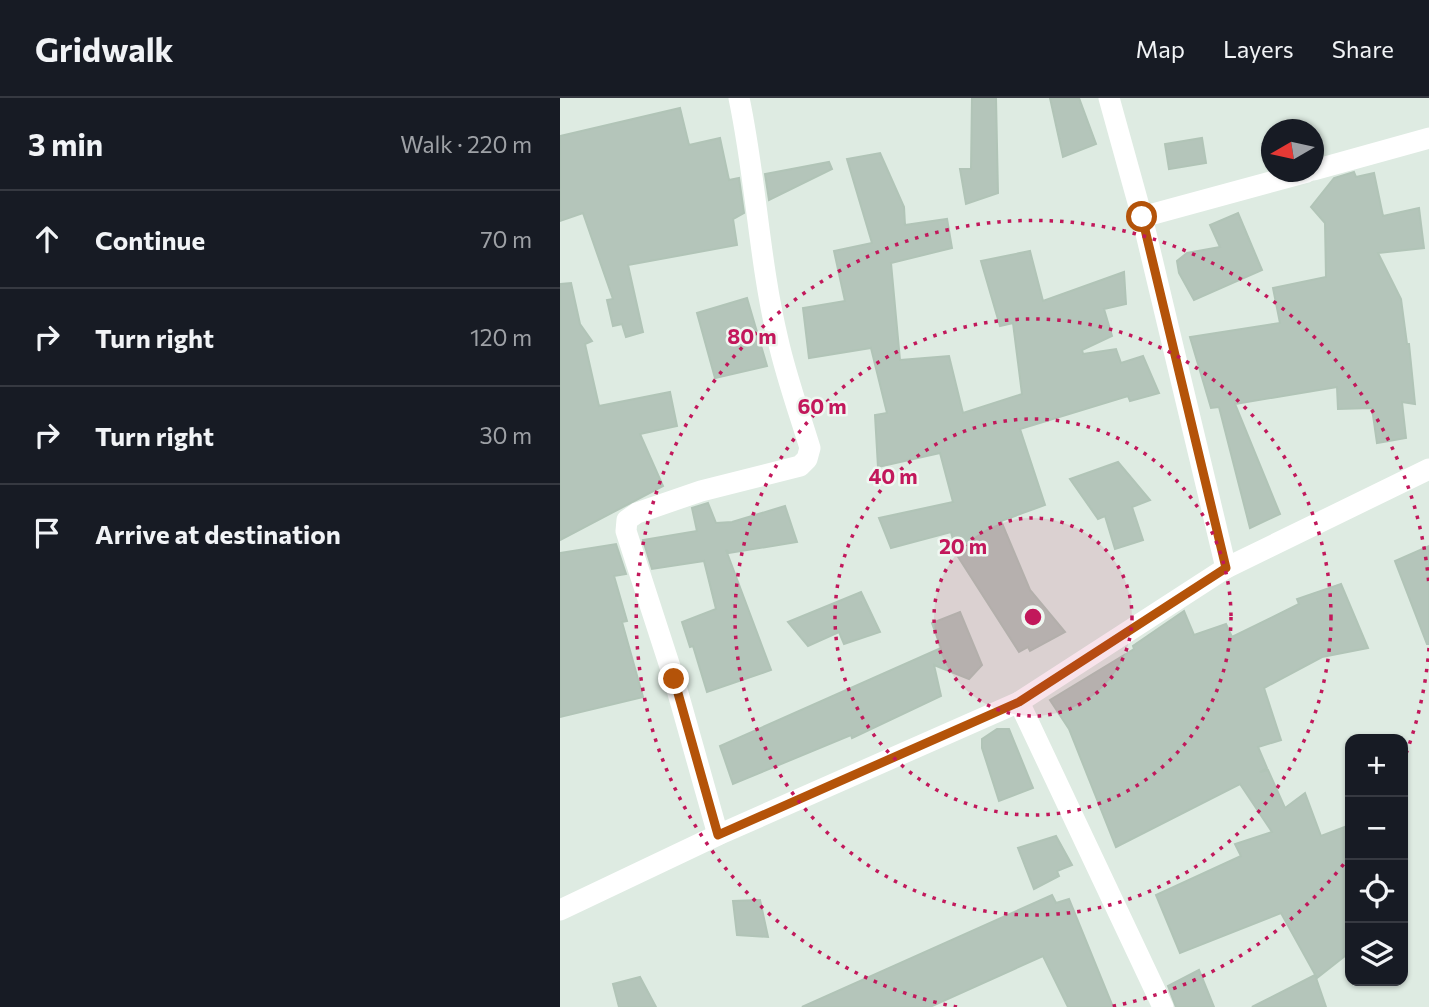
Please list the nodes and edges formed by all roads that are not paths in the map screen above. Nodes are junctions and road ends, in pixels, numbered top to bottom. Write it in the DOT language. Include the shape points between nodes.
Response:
graph roads {
  1 [pos="739,98"];
  2 [pos="1109,98"];
  3 [pos="1429,138"];
  4 [pos="1324,167"];
  5 [pos="1270,182"];
  6 [pos="1142,217"];
  7 [pos="1429,469"];
  8 [pos="1226,568"];
  9 [pos="1019,702"];
  10 [pos="718,835"];
  11 [pos="560,910"];
  12 [pos="1163,1007"];
  1 -- 10 [label="street" via="778,341 810,448 800,466 637,513 627,520 626,531"];
  2 -- 6 [label="street"];
  3 -- 4 [label="street"];
  5 -- 6 [label="street"];
  6 -- 8 [label="street"];
  7 -- 8 [label="street"];
  8 -- 9 [label="street"];
  9 -- 10 [label="street"];
  9 -- 12 [label="street"];
  10 -- 11 [label="street"];
}
